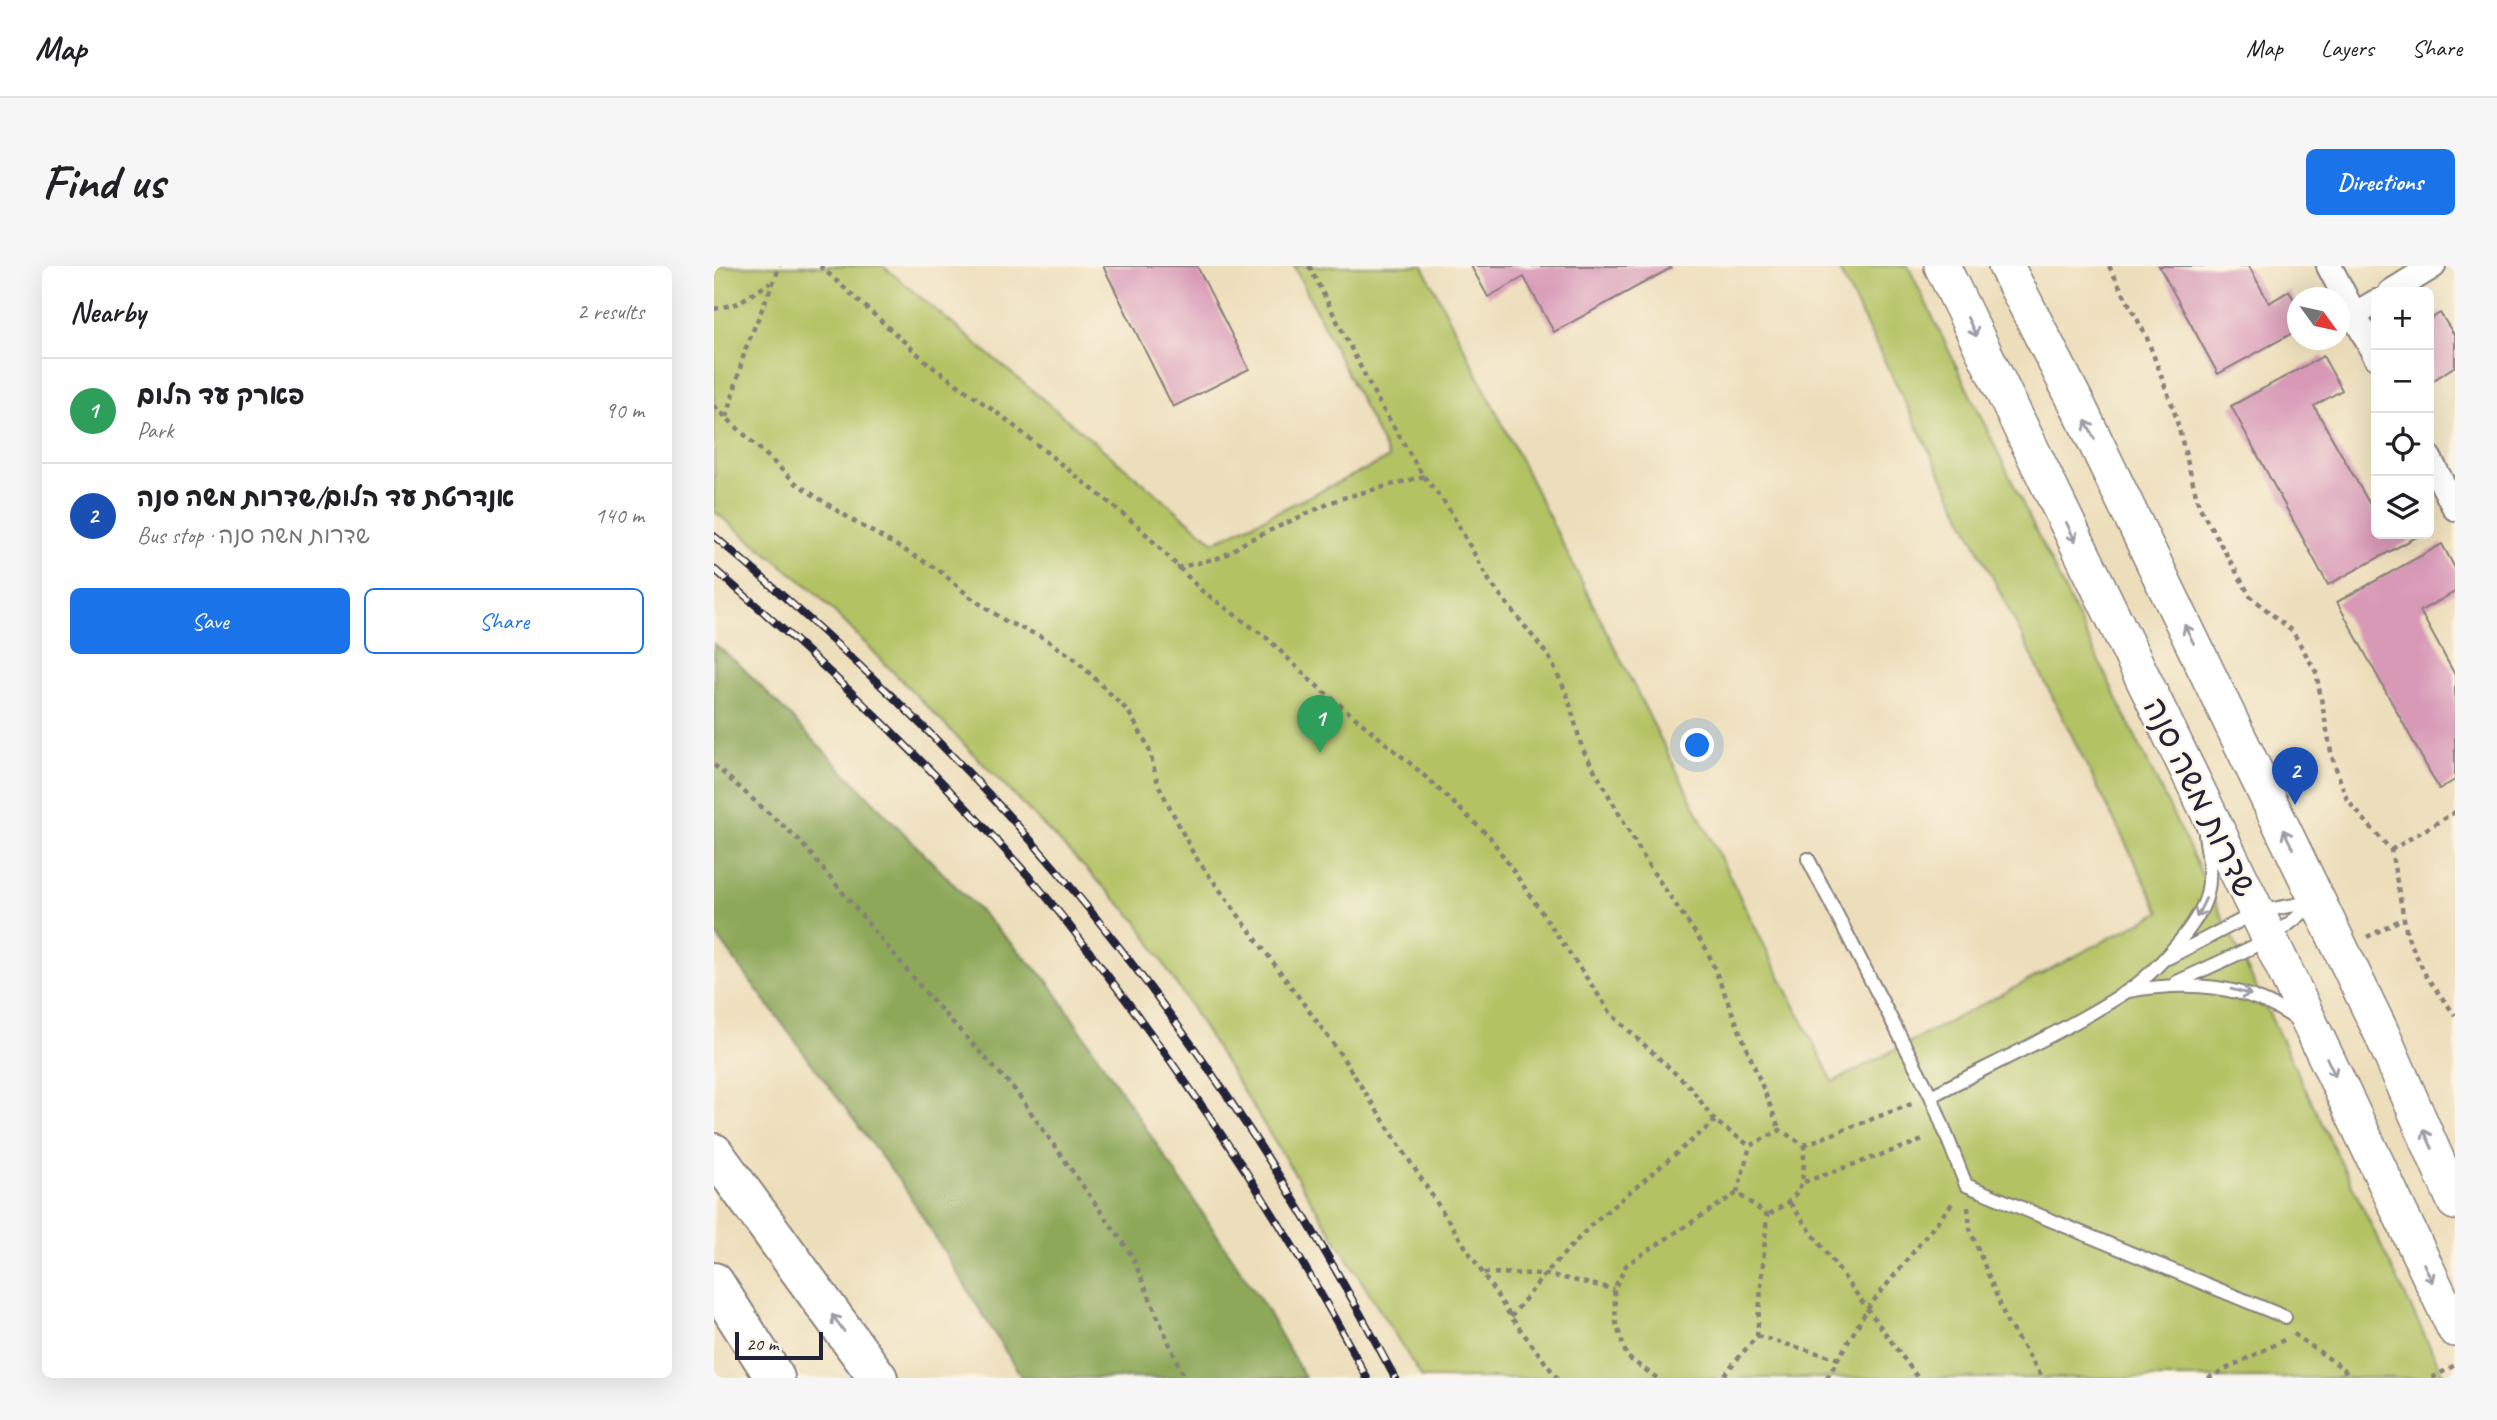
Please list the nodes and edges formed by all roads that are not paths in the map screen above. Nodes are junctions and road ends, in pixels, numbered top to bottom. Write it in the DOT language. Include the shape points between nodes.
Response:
graph roads {
  1 [pos="1942,266"];
  2 [pos="2006,266"];
  3 [pos="2329,266"];
  4 [pos="2426,268"];
  5 [pos="2398,287"];
  6 [pos="2371,305"];
  7 [pos="2354,315"];
  8 [pos="2372,350"];
  9 [pos="2434,468"];
  10 [pos="2455,508"];
  11 [pos="2199,793"];
  12 [pos="1808,859"];
  13 [pos="2317,901"];
  14 [pos="2263,925"];
  15 [pos="2161,961"];
  16 [pos="2173,984"];
  17 [pos="2128,991"];
  18 [pos="2314,1031"];
  19 [pos="1931,1096"];
  20 [pos="714,1153"];
  21 [pos="2455,1202"];
  22 [pos="714,1282"];
  23 [pos="2285,1317"];
  24 [pos="2455,1329"];
  25 [pos="775,1378"];
  26 [pos="878,1378"];
  1 -- 11 [label="main road, שדרות משה סנה, one-way"];
  13 -- 2 [label="main road, שדרות משה סנה, one-way"];
  3 -- 7 [label="street"];
  4 -- 5 [label="street"];
  6 -- 7 [label="street"];
  7 -- 8 [label="street"];
  9 -- 10 [label="street"];
  11 -- 14 [label="main road, שדרות משה סנה"];
  11 -- 15 [label="lane, one-way" via="2210,864 2207,893 2199,914"];
  12 -- 19 [label="lane"];
  13 -- 14 [label="lane"];
  13 -- 14 [label="lane"];
  21 -- 13 [label="main road, שדרות משה סנה, one-way" via="2381,1032"];
  14 -- 15 [label="lane"];
  14 -- 16 [label="lane"];
  14 -- 18 [label="main road, שדרות משה סנה"];
  15 -- 17 [label="lane"];
  16 -- 17 [label="lane"];
  16 -- 18 [label="lane, one-way" via="2240,990 2276,1005"];
  17 -- 19 [label="lane"];
  18 -- 24 [label="main road, שדרות משה סנה, one-way"];
  19 -- 23 [label="lane" via="1966,1185"];
  26 -- 20 [label="highway, one-way"];
  22 -- 25 [label="highway"];
}
